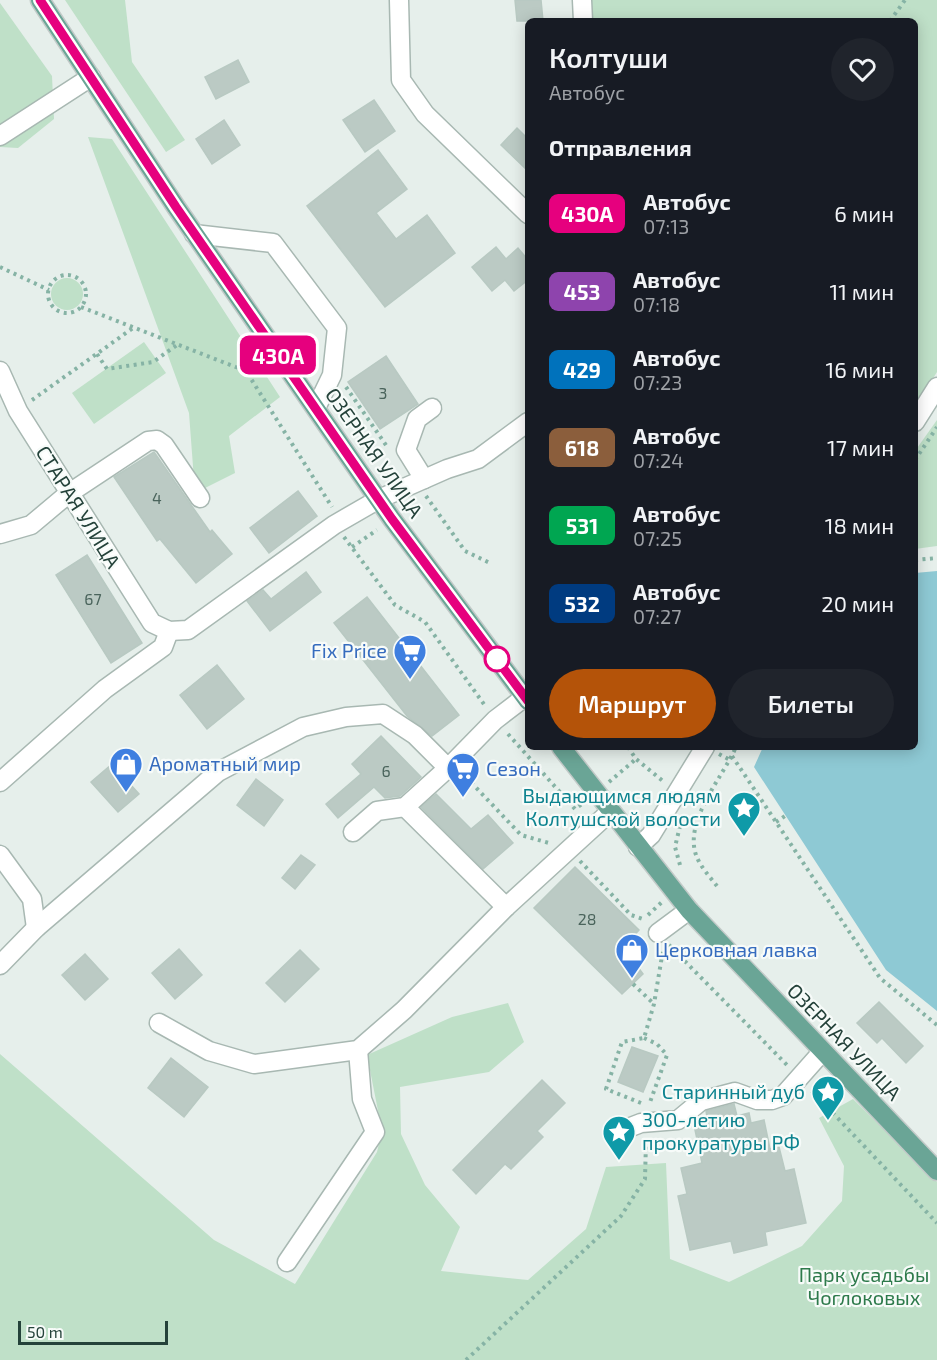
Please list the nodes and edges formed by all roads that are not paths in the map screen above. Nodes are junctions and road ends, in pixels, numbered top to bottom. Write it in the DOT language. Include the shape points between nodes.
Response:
graph roads {
  1 [pos="40,0"];
  2 [pos="399,0"];
  3 [pos="582,0"];
  4 [pos="583,18"];
  5 [pos="91,77"];
  6 [pos="0,136"];
  7 [pos="525,211"];
  8 [pos="194,234"];
  9 [pos="0,371"];
  10 [pos="937,387"];
  11 [pos="316,408"];
  12 [pos="432,408"];
  13 [pos="918,417"];
  14 [pos="525,424"];
  15 [pos="424,479"];
  16 [pos="68,494"];
  17 [pos="200,498"];
  18 [pos="379,499"];
  19 [pos="0,534"];
  20 [pos="169,631"];
  21 [pos="525,696"];
  22 [pos="525,700"];
  23 [pos="563,750"];
  24 [pos="709,755"];
  25 [pos="448,768"];
  26 [pos="0,782"];
  27 [pos="405,807"];
  28 [pos="611,811"];
  29 [pos="353,832"];
  30 [pos="638,847"];
  31 [pos="0,855"];
  32 [pos="506,907"];
  33 [pos="689,910"];
  34 [pos="36,928"];
  35 [pos="658,933"];
  36 [pos="0,965"];
  37 [pos="159,1023"];
  38 [pos="358,1050"];
  39 [pos="822,1053"];
  40 [pos="623,1130"];
  41 [pos="937,1172"];
  42 [pos="287,1262"];
  1 -- 5 [label="main road, ОЗЕРНАЯ УЛИЦА"];
  2 -- 7 [label="street" via="401,80 425,114"];
  3 -- 4 [label="street"];
  5 -- 6 [label="street"];
  5 -- 8 [label="main road, ОЗЕРНАЯ УЛИЦА"];
  8 -- 11 [label="main road, ОЗЕРНАЯ УЛИЦА"];
  8 -- 11 [label="street" via="273,243 337,328 332,375"];
  9 -- 16 [label="street, СТАРАЯ УЛИЦА" via="18,411"];
  10 -- 13 [label="street"];
  11 -- 18 [label="main road, ОЗЕРНАЯ УЛИЦА"];
  12 -- 15 [label="street" via="417,419 406,450"];
  14 -- 15 [label="street" via="478,459"];
  15 -- 18 [label="street"];
  16 -- 17 [label="street" via="148,441 157,440"];
  16 -- 19 [label="street" via="31,525"];
  16 -- 20 [label="street, СТАРАЯ УЛИЦА" via="152,623"];
  18 -- 20 [label="street" via="338,523 188,630"];
  18 -- 21 [label="main road, ОЗЕРНАЯ УЛИЦА"];
  20 -- 26 [label="street" via="163,647 105,689"];
  22 -- 25 [label="street" via="495,720"];
  23 -- 28 [label="main road, ОЗЕРНАЯ УЛИЦА"];
  24 -- 30 [label="street"];
  25 -- 27 [label="street"];
  25 -- 34 [label="street" via="415,735 383,714 303,727 218,772"];
  27 -- 29 [label="street" via="377,811"];
  27 -- 32 [label="street"];
  28 -- 30 [label="main road, ОЗЕРНАЯ УЛИЦА"];
  28 -- 32 [label="street"];
  30 -- 33 [label="main road, ОЗЕРНАЯ УЛИЦА"];
  31 -- 34 [label="street" via="32,899"];
  32 -- 38 [label="street" via="404,1010"];
  33 -- 35 [label="street"];
  33 -- 39 [label="main road, ОЗЕРНАЯ УЛИЦА"];
  34 -- 36 [label="street"];
  37 -- 38 [label="street" via="209,1051 254,1064"];
  38 -- 42 [label="street" via="362,1099 375,1132"];
  39 -- 40 [label="street" via="783,1096 757,1100 735,1092 701,1101 678,1120"];
  39 -- 41 [label="main road, ОЗЕРНАЯ УЛИЦА"];
}
